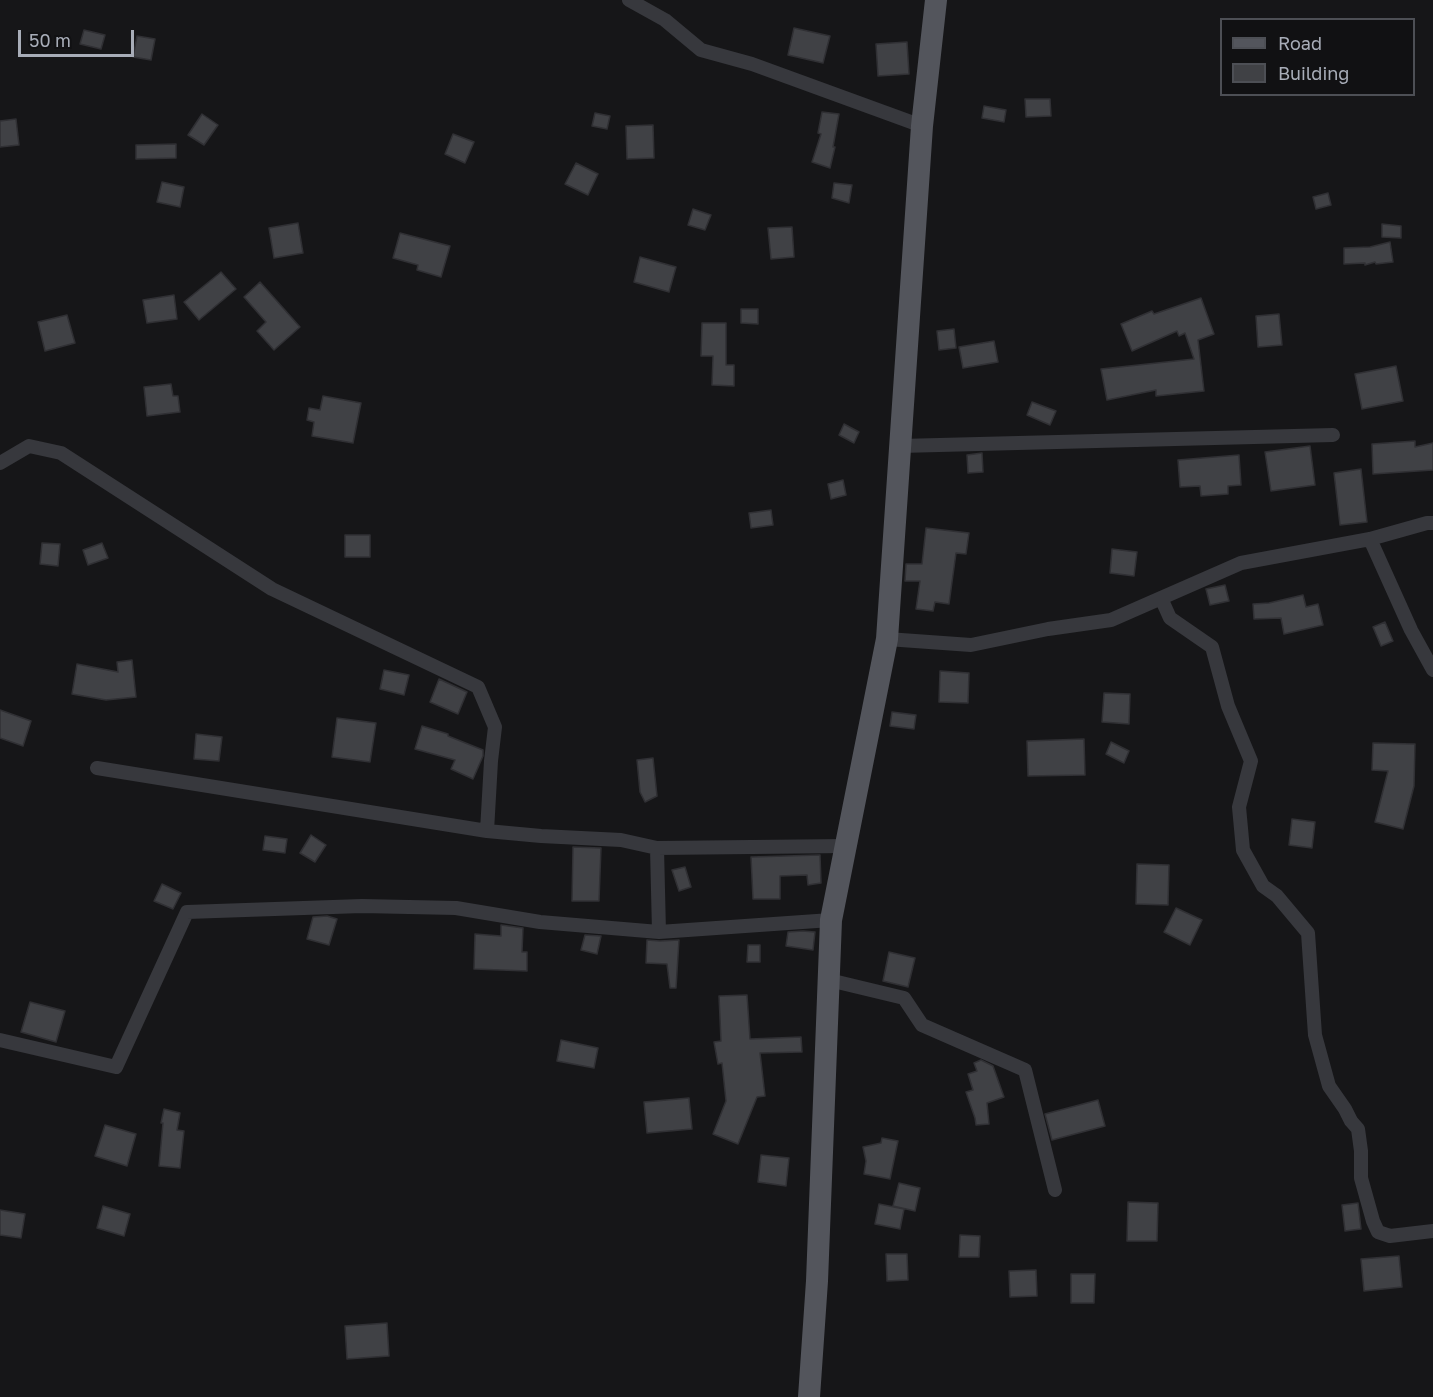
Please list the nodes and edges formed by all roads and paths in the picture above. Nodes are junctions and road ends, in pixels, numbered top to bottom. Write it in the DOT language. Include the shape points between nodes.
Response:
graph roads {
  1 [pos="629,0"];
  2 [pos="936,0"];
  3 [pos="922,126"];
  4 [pos="1334,435"];
  5 [pos="900,446"];
  6 [pos="0,463"];
  7 [pos="1433,523"];
  8 [pos="1370,539"];
  9 [pos="1161,598"];
  10 [pos="887,639"];
  11 [pos="1433,670"];
  12 [pos="97,768"];
  13 [pos="487,831"];
  14 [pos="846,846"];
  15 [pos="657,848"];
  16 [pos="831,920"];
  17 [pos="659,932"];
  18 [pos="829,980"];
  19 [pos="0,1040"];
  20 [pos="1055,1190"];
  21 [pos="1433,1231"];
  22 [pos="809,1397"];
  1 -- 3 [label="street" via="665,20 700,50 752,64"];
  2 -- 3 [label="main road"];
  3 -- 5 [label="main road"];
  4 -- 5 [label="street"];
  5 -- 10 [label="main road"];
  6 -- 13 [label="street" via="29,446 62,453 272,589 478,687 495,727"];
  7 -- 8 [label="street"];
  8 -- 9 [label="street" via="1241,563"];
  8 -- 11 [label="street"];
  9 -- 10 [label="street" via="1111,620 971,645"];
  9 -- 21 [label="street" via="1170,618 1212,647 1228,706 1251,761 1239,807 1243,850 1263,886 1277,896 1308,933 1315,1035 1329,1086 1358,1130 1361,1178 1372,1221 1378,1232 1390,1236"];
  10 -- 14 [label="main road"];
  12 -- 13 [label="street"];
  13 -- 15 [label="street" via="621,840"];
  14 -- 15 [label="street"];
  14 -- 16 [label="main road"];
  15 -- 17 [label="street"];
  16 -- 17 [label="street"];
  16 -- 18 [label="main road"];
  17 -- 19 [label="street" via="540,922 456,908 362,906 187,912 116,1067"];
  18 -- 20 [label="street" via="904,998 922,1025 1025,1070"];
  18 -- 22 [label="main road"];
}
